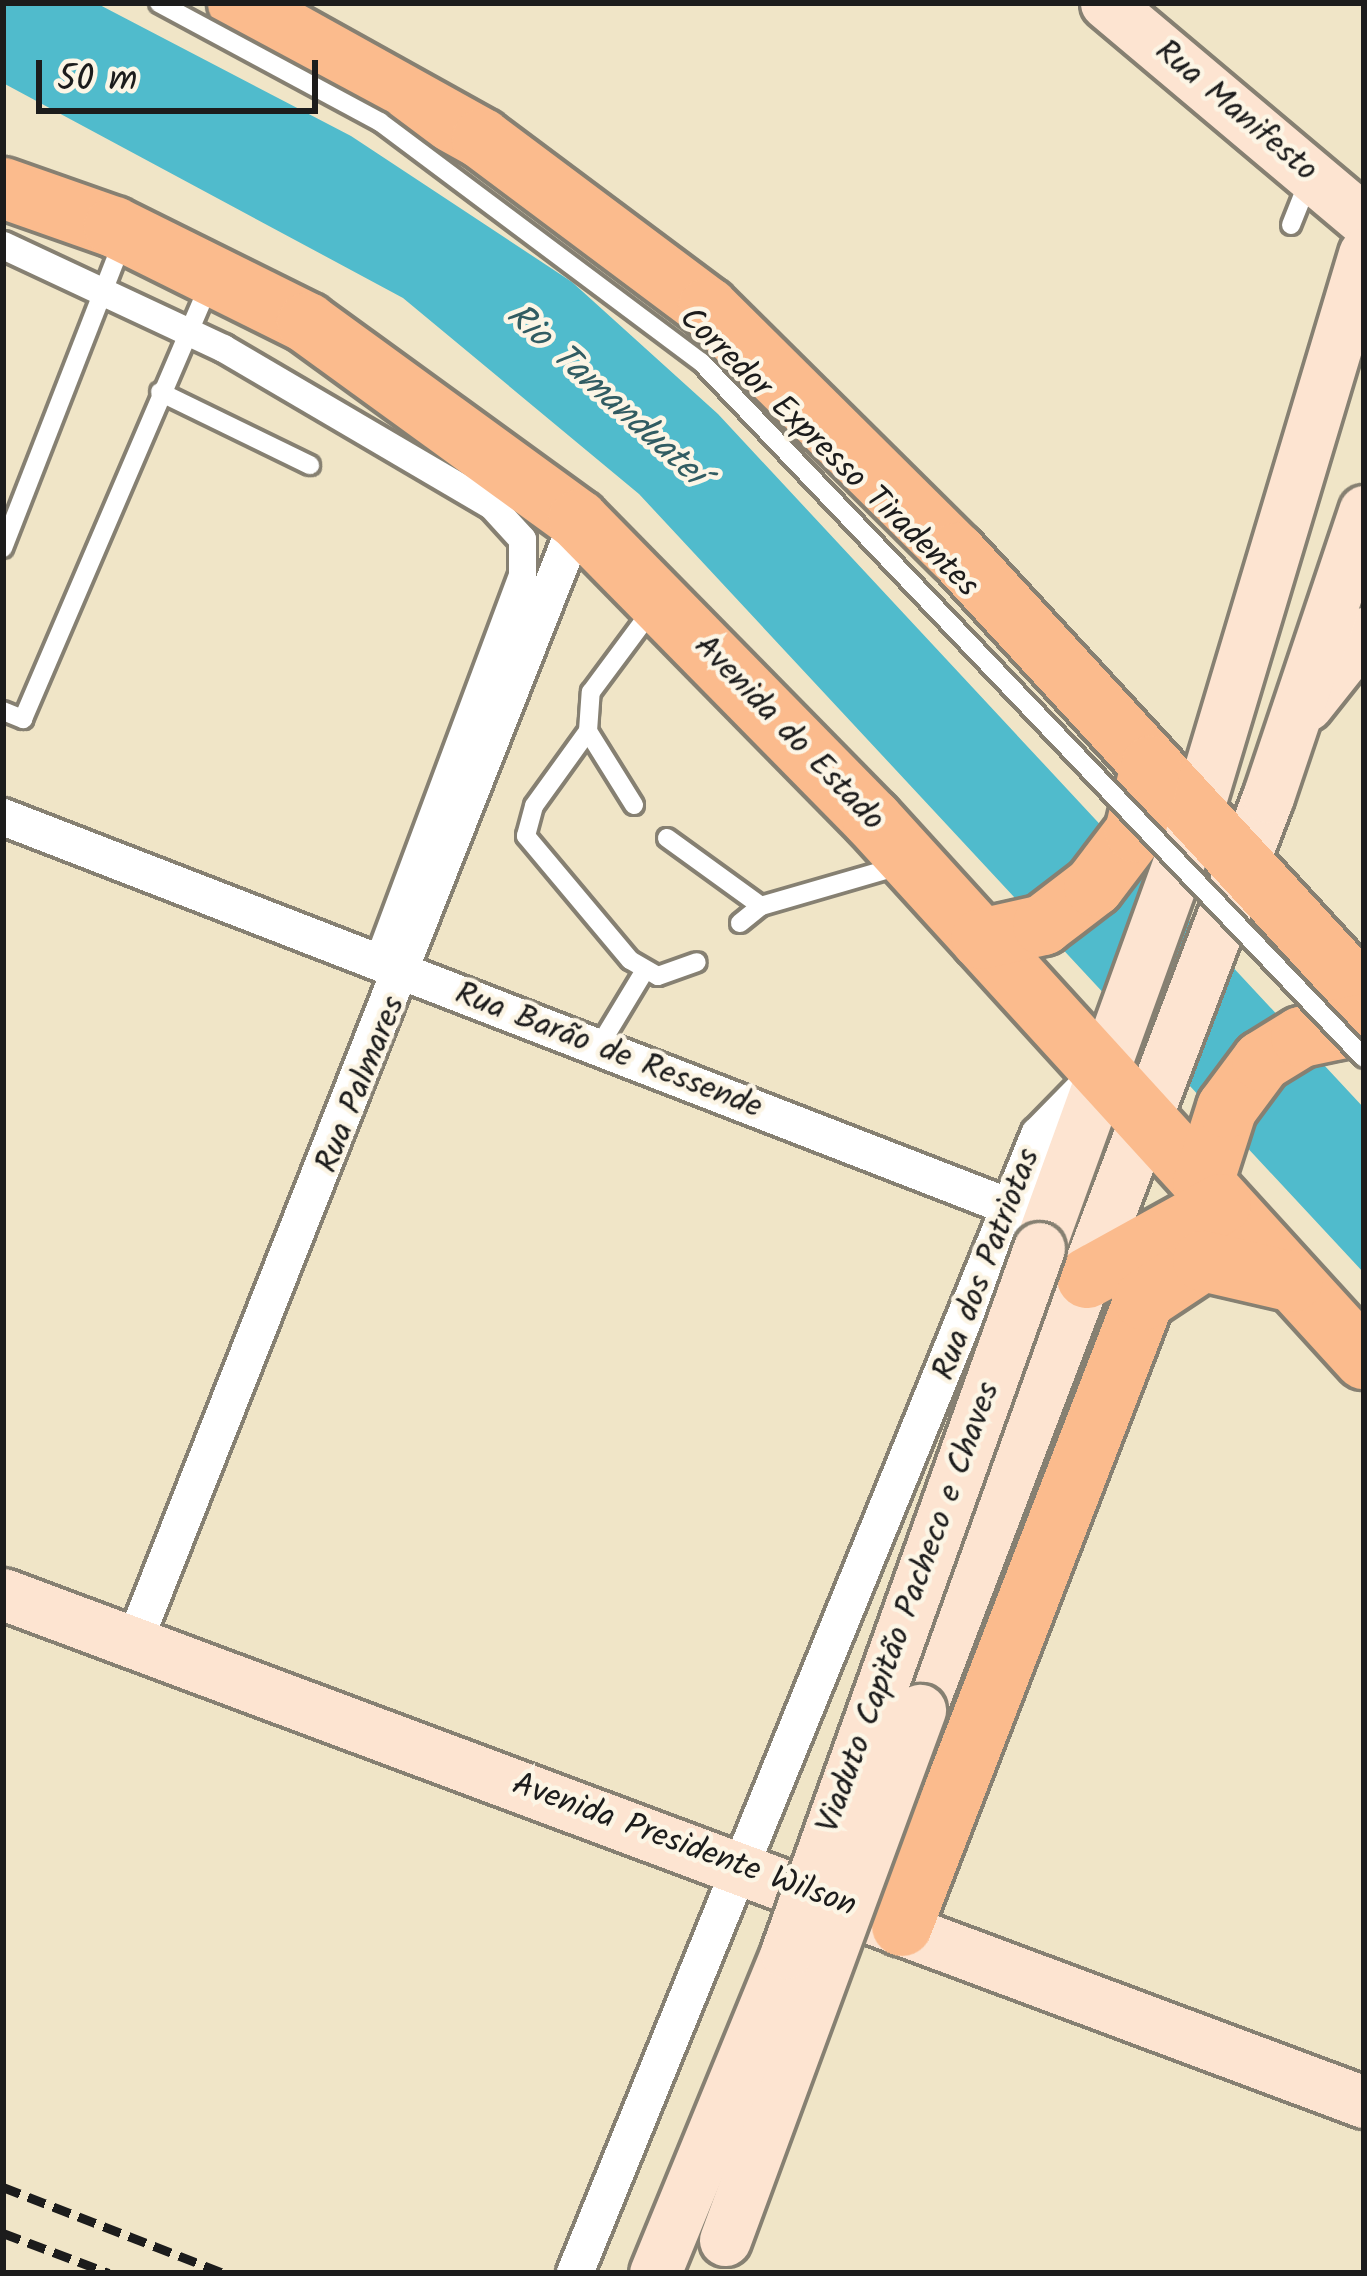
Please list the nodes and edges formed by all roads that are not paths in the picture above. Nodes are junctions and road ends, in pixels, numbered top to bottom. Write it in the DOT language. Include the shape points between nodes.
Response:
graph roads {
  1 [pos="159,3"];
  2 [pos="238,3"];
  3 [pos="1106,3"];
  4 [pos="3,147"];
  5 [pos="1310,175"];
  6 [pos="3,188"];
  7 [pos="1364,220"];
  8 [pos="1291,225"];
  9 [pos="120,230"];
  10 [pos="3,245"];
  11 [pos="1364,254"];
  12 [pos="214,276"];
  13 [pos="104,287"];
  14 [pos="188,330"];
  15 [pos="160,392"];
  16 [pos="310,465"];
  17 [pos="1364,512"];
  18 [pos="578,520"];
  19 [pos="3,548"];
  20 [pos="658,601"];
  21 [pos="1364,633"];
  22 [pos="3,711"];
  23 [pos="1294,719"];
  24 [pos="588,731"];
  25 [pos="1151,766"];
  26 [pos="634,805"];
  27 [pos="1196,815"];
  28 [pos="3,818"];
  29 [pos="667,838"];
  30 [pos="912,862"];
  31 [pos="1242,865"];
  32 [pos="761,906"];
  33 [pos="740,923"];
  34 [pos="981,939"];
  35 [pos="697,962"];
  36 [pos="393,968"];
  37 [pos="645,970"];
  38 [pos="1364,996"];
  39 [pos="1364,1024"];
  40 [pos="598,1048"];
  41 [pos="1364,1058"];
  42 [pos="1100,1073"];
  43 [pos="1141,1116"];
  44 [pos="1212,1193"];
  45 [pos="1046,1244"];
  46 [pos="1293,1282"];
  47 [pos="1364,1359"];
  48 [pos="3,1594"];
  49 [pos="133,1645"];
  50 [pos="747,1868"];
  51 [pos="902,1927"];
  52 [pos="1364,2102"];
  53 [pos="575,2273"];
  54 [pos="655,2273"];
  55 [pos="709,2273"];
  1 -- 41 [label="lane, Corredor Expresso Tiradentes, bridge" via="380,122 701,362"];
  2 -- 25 [label="highway" via="496,148 708,308"];
  3 -- 5 [label="main road, Rua Manifesto"];
  4 -- 9 [label="highway, Avenida do Estado"];
  5 -- 7 [label="main road, Rua Manifesto"];
  5 -- 8 [label="lane"];
  6 -- 9 [label="highway, Avenida do Estado"];
  9 -- 12 [label="highway, Avenida do Estado"];
  9 -- 13 [label="lane"];
  10 -- 13 [label="street"];
  11 -- 27 [label="main road"];
  12 -- 14 [label="lane"];
  12 -- 18 [label="highway, Avenida do Estado" via="307,323"];
  13 -- 14 [label="street"];
  13 -- 19 [label="lane"];
  14 -- 15 [label="lane"];
  14 -- 36 [label="street" via="491,505 522,539 522,575"];
  15 -- 16 [label="lane"];
  15 -- 22 [label="lane" via="22,719"];
  17 -- 23 [label="main road"];
  18 -- 20 [label="highway, Avenida do Estado"];
  18 -- 36 [label="street, Rua Palmares"];
  20 -- 24 [label="lane" via="591,692"];
  20 -- 30 [label="highway, Avenida do Estado"];
  21 -- 23 [label="main road"];
  23 -- 31 [label="main road"];
  24 -- 26 [label="lane"];
  24 -- 37 [label="lane" via="534,806 526,836 601,938"];
  25 -- 27 [label="highway"];
  25 -- 34 [label="highway" via="1135,832 1094,886 1043,925"];
  27 -- 31 [label="highway"];
  27 -- 42 [label="main road"];
  28 -- 36 [label="street, Rua Barão de Ressende"];
  29 -- 32 [label="lane"];
  30 -- 32 [label="lane"];
  30 -- 34 [label="highway, Avenida do Estado"];
  31 -- 38 [label="highway"];
  31 -- 43 [label="main road"];
  32 -- 33 [label="lane"];
  34 -- 42 [label="highway, Avenida do Estado"];
  35 -- 37 [label="lane"];
  36 -- 40 [label="street, Rua Barão de Ressende"];
  36 -- 49 [label="street, Rua Palmares"];
  37 -- 40 [label="lane"];
  39 -- 44 [label="highway" via="1301,1037 1262,1061 1227,1108"];
  40 -- 45 [label="street, Rua Barão de Ressende"];
  42 -- 43 [label="highway, Avenida do Estado"];
  42 -- 45 [label="main road, Viaduto Capitão Pacheco e Chaves"];
  43 -- 44 [label="highway, Avenida do Estado"];
  43 -- 45 [label="main road, Viaduto Capitão Pacheco e Chaves"];
  44 -- 45 [label="highway"];
  44 -- 46 [label="highway, Avenida do Estado"];
  45 -- 50 [label="street, Rua dos Patriotas"];
  45 -- 54 [label="main road, Viaduto Capitão Pacheco e Chaves, bridge" via="786,1953"];
  45 -- 55 [label="main road, Viaduto Capitão Pacheco e Chaves, bridge"];
  46 -- 47 [label="highway, Avenida do Estado"];
  46 -- 51 [label="highway" via="1250,1264 1203,1262 1144,1300"];
  48 -- 49 [label="main road, Avenida Presidente Wilson"];
  49 -- 50 [label="main road, Avenida Presidente Wilson"];
  50 -- 51 [label="main road, Avenida Presidente Wilson"];
  50 -- 53 [label="street, Rua dos Patriotas"];
  51 -- 52 [label="main road, Avenida Presidente Wilson"];
}
